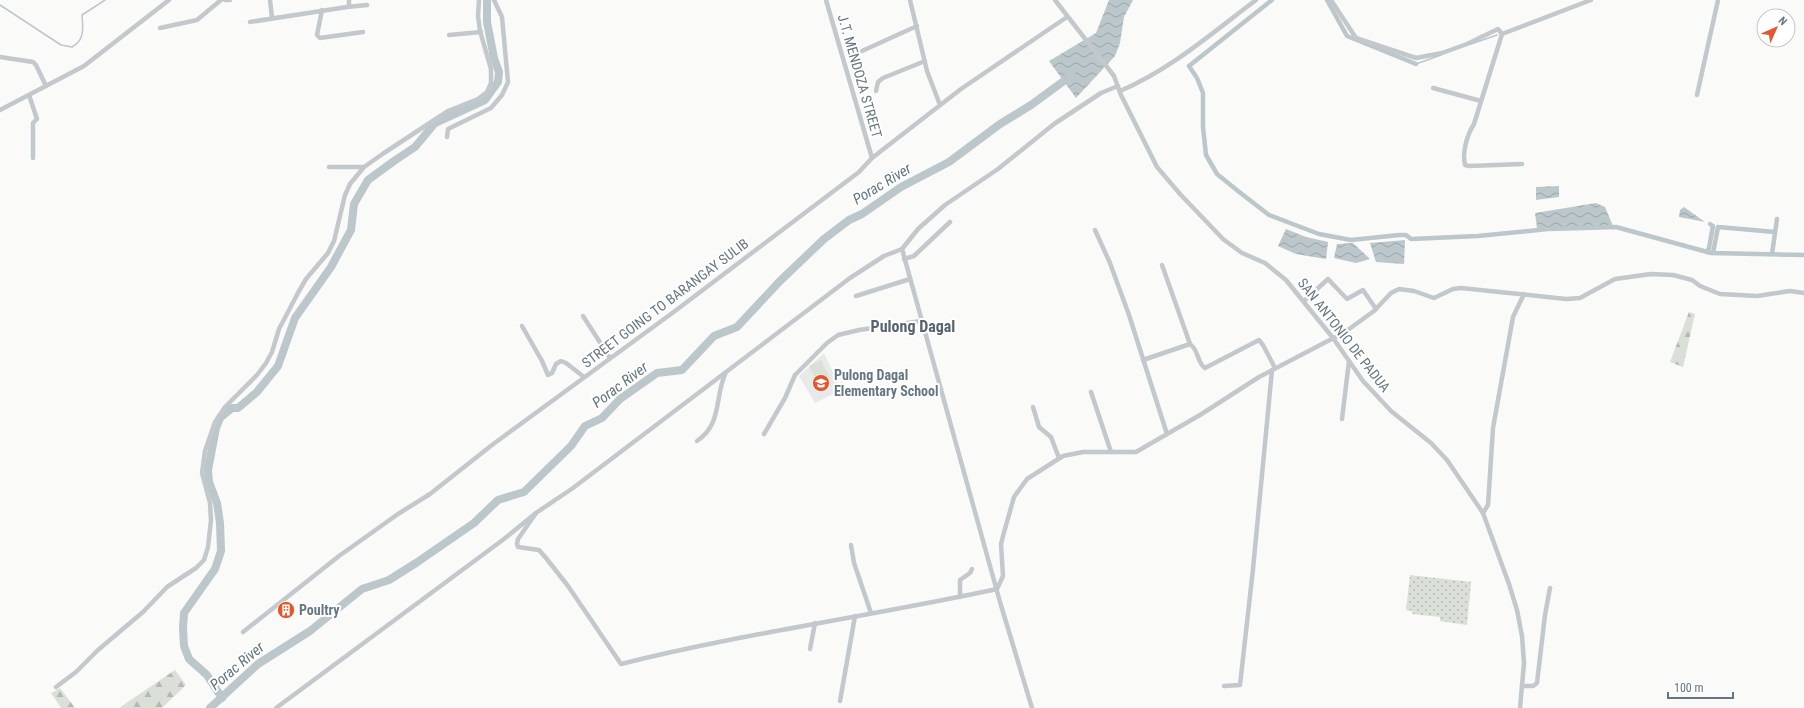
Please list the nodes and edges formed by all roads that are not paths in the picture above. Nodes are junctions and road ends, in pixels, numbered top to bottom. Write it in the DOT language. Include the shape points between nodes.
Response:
graph roads {
  1 [pos="169,0"];
  2 [pos="221,0"];
  3 [pos="224,0"];
  4 [pos="230,0"];
  5 [pos="270,0"];
  6 [pos="349,0"];
  7 [pos="479,0"];
  8 [pos="494,0"];
  9 [pos="826,0"];
  10 [pos="910,0"];
  11 [pos="1055,0"];
  12 [pos="1256,0"];
  13 [pos="1331,0"];
  14 [pos="1591,0"];
  15 [pos="1718,0"];
  16 [pos="367,5"];
  17 [pos="350,6"];
  18 [pos="322,10"];
  19 [pos="1067,17"];
  20 [pos="272,18"];
  21 [pos="250,22"];
  22 [pos="917,26"];
  23 [pos="160,28"];
  24 [pos="363,32"];
  25 [pos="481,32"];
  26 [pos="1502,34"];
  27 [pos="449,36"];
  28 [pos="862,51"];
  29 [pos="0,57"];
  30 [pos="925,60"];
  31 [pos="46,86"];
  32 [pos="1119,88"];
  33 [pos="1433,88"];
  34 [pos="876,91"];
  35 [pos="29,95"];
  36 [pos="1697,95"];
  37 [pos="1481,101"];
  38 [pos="940,105"];
  39 [pos="0,110"];
  40 [pos="447,137"];
  41 [pos="33,158"];
  42 [pos="872,158"];
  43 [pos="1522,164"];
  44 [pos="329,167"];
  45 [pos="364,167"];
  46 [pos="950,222"];
  47 [pos="1095,230"];
  48 [pos="902,249"];
  49 [pos="904,259"];
  50 [pos="1162,265"];
  51 [pos="910,279"];
  52 [pos="1804,293"];
  53 [pos="1524,294"];
  54 [pos="856,296"];
  55 [pos="1304,301"];
  56 [pos="1376,309"];
  57 [pos="583,316"];
  58 [pos="922,322"];
  59 [pos="522,326"];
  60 [pos="1333,338"];
  61 [pos="1190,344"];
  62 [pos="610,358"];
  63 [pos="1143,360"];
  64 [pos="1349,361"];
  65 [pos="1273,369"];
  66 [pos="727,370"];
  67 [pos="584,377"];
  68 [pos="1091,392"];
  69 [pos="1033,407"];
  70 [pos="1342,419"];
  71 [pos="764,434"];
  72 [pos="1167,434"];
  73 [pos="697,440"];
  74 [pos="1111,452"];
  75 [pos="1059,458"];
  76 [pos="536,513"];
  77 [pos="1482,513"];
  78 [pos="851,545"];
  79 [pos="972,569"];
  80 [pos="1550,588"];
  81 [pos="997,589"];
  82 [pos="960,597"];
  83 [pos="870,613"];
  84 [pos="855,616"];
  85 [pos="815,623"];
  86 [pos="243,632"];
  87 [pos="810,649"];
  88 [pos="56,686"];
  89 [pos="1224,686"];
  90 [pos="1522,686"];
  91 [pos="840,701"];
  92 [pos="276,708"];
  93 [pos="1032,708"];
  94 [pos="1520,708"];
  1 -- 31 [label="street" via="88,62"];
  2 -- 23 [label="street" via="196,20"];
  3 -- 4 [label="street"];
  5 -- 20 [label="street"];
  6 -- 17 [label="street"];
  7 -- 25 [label="street"];
  8 -- 40 [label="street" via="502,17 508,82 502,96 491,108 448,128"];
  9 -- 42 [label="street, J.T. MENDOZA STREET"];
  10 -- 22 [label="street"];
  11 -- 19 [label="street, SAN ANTONIO DE PADUA"];
  12 -- 32 [label="street" via="1142,82"];
  13 -- 26 [label="street" via="1356,38 1416,58 1442,53 1492,31 1498,30"];
  14 -- 26 [label="street"];
  15 -- 36 [label="street"];
  16 -- 17 [label="street"];
  17 -- 18 [label="street"];
  18 -- 20 [label="street"];
  18 -- 24 [label="street" via="317,35 320,38"];
  19 -- 32 [label="street, SAN ANTONIO DE PADUA" via="1112,73"];
  19 -- 38 [label="street, STREET GOING TO BARANGAY SULIB"];
  20 -- 21 [label="street"];
  22 -- 28 [label="street"];
  22 -- 30 [label="street"];
  25 -- 27 [label="street"];
  25 -- 45 [label="street" via="491,69 491,83 487,92 478,99 448,112"];
  26 -- 37 [label="street"];
  29 -- 31 [label="street" via="33,62"];
  30 -- 34 [label="street" via="883,78 878,82"];
  30 -- 38 [label="street"];
  31 -- 35 [label="street"];
  32 -- 48 [label="street" via="1101,93 1054,124 998,169 945,205 918,229"];
  32 -- 55 [label="street, SAN ANTONIO DE PADUA" via="1157,167 1180,194 1223,239 1242,253 1265,263 1286,280"];
  33 -- 37 [label="street"];
  35 -- 39 [label="street"];
  35 -- 41 [label="street" via="37,119 33,123"];
  37 -- 43 [label="street" via="1463,158 1465,165"];
  38 -- 42 [label="street, STREET GOING TO BARANGAY SULIB"];
  42 -- 62 [label="street, STREET GOING TO BARANGAY SULIB" via="859,172"];
  44 -- 45 [label="street"];
  45 -- 88 [label="street" via="350,184 345,196 334,241 328,253 298,291 266,363 257,376 225,407 216,422 205,451 202,473 210,503 211,520 204,560 167,587 76,672"];
  46 -- 49 [label="street" via="915,256"];
  47 -- 63 [label="street" via="1110,263"];
  48 -- 49 [label="street"];
  48 -- 66 [label="street" via="884,256 850,278"];
  49 -- 51 [label="street"];
  50 -- 61 [label="street"];
  51 -- 54 [label="street"];
  51 -- 58 [label="street"];
  52 -- 53 [label="street" via="1790,291 1757,296 1720,294 1692,280 1673,275 1650,274 1615,279 1580,298"];
  53 -- 56 [label="street" via="1452,288 1434,298 1399,289 1391,293"];
  53 -- 77 [label="street" via="1511,325 1493,428 1488,505"];
  55 -- 56 [label="street" via="1328,279 1347,299 1363,290"];
  55 -- 60 [label="street, SAN ANTONIO DE PADUA"];
  56 -- 60 [label="street" via="1358,324"];
  57 -- 62 [label="street"];
  58 -- 71 [label="street" via="845,332 832,339 795,375 786,398"];
  58 -- 81 [label="street"];
  59 -- 67 [label="street" via="548,375 561,361"];
  60 -- 64 [label="street, SAN ANTONIO DE PADUA"];
  60 -- 65 [label="street"];
  61 -- 63 [label="street"];
  61 -- 65 [label="street" via="1196,348 1205,368 1258,340 1263,345"];
  62 -- 67 [label="street, STREET GOING TO BARANGAY SULIB"];
  63 -- 72 [label="street"];
  64 -- 70 [label="street"];
  64 -- 77 [label="street, SAN ANTONIO DE PADUA" via="1363,381 1391,411 1431,443 1446,460"];
  65 -- 72 [label="street"];
  65 -- 89 [label="street" via="1240,685"];
  66 -- 73 [label="street" via="720,385 713,424 704,436"];
  66 -- 76 [label="street" via="573,488"];
  67 -- 86 [label="street, STREET GOING TO BARANGAY SULIB" via="430,494 339,556"];
  68 -- 74 [label="street"];
  69 -- 75 [label="street" via="1039,427 1050,436"];
  72 -- 74 [label="street" via="1136,452"];
  74 -- 75 [label="street" via="1083,452"];
  75 -- 81 [label="street" via="1028,479 1014,497 1002,544 1002,576"];
  76 -- 85 [label="street" via="518,539 518,547 539,550 546,558 568,586 620,664"];
  76 -- 92 [label="street"];
  77 -- 90 [label="street, SAN ANTONIO DE PADUA" via="1517,610 1524,663"];
  78 -- 83 [label="street"];
  79 -- 82 [label="street" via="960,580"];
  80 -- 90 [label="street" via="1537,683 1535,686"];
  81 -- 82 [label="street"];
  81 -- 93 [label="street"];
  82 -- 83 [label="street"];
  83 -- 84 [label="street"];
  84 -- 85 [label="street"];
  84 -- 91 [label="street"];
  85 -- 87 [label="street"];
  90 -- 94 [label="street, SAN ANTONIO DE PADUA"];
}
